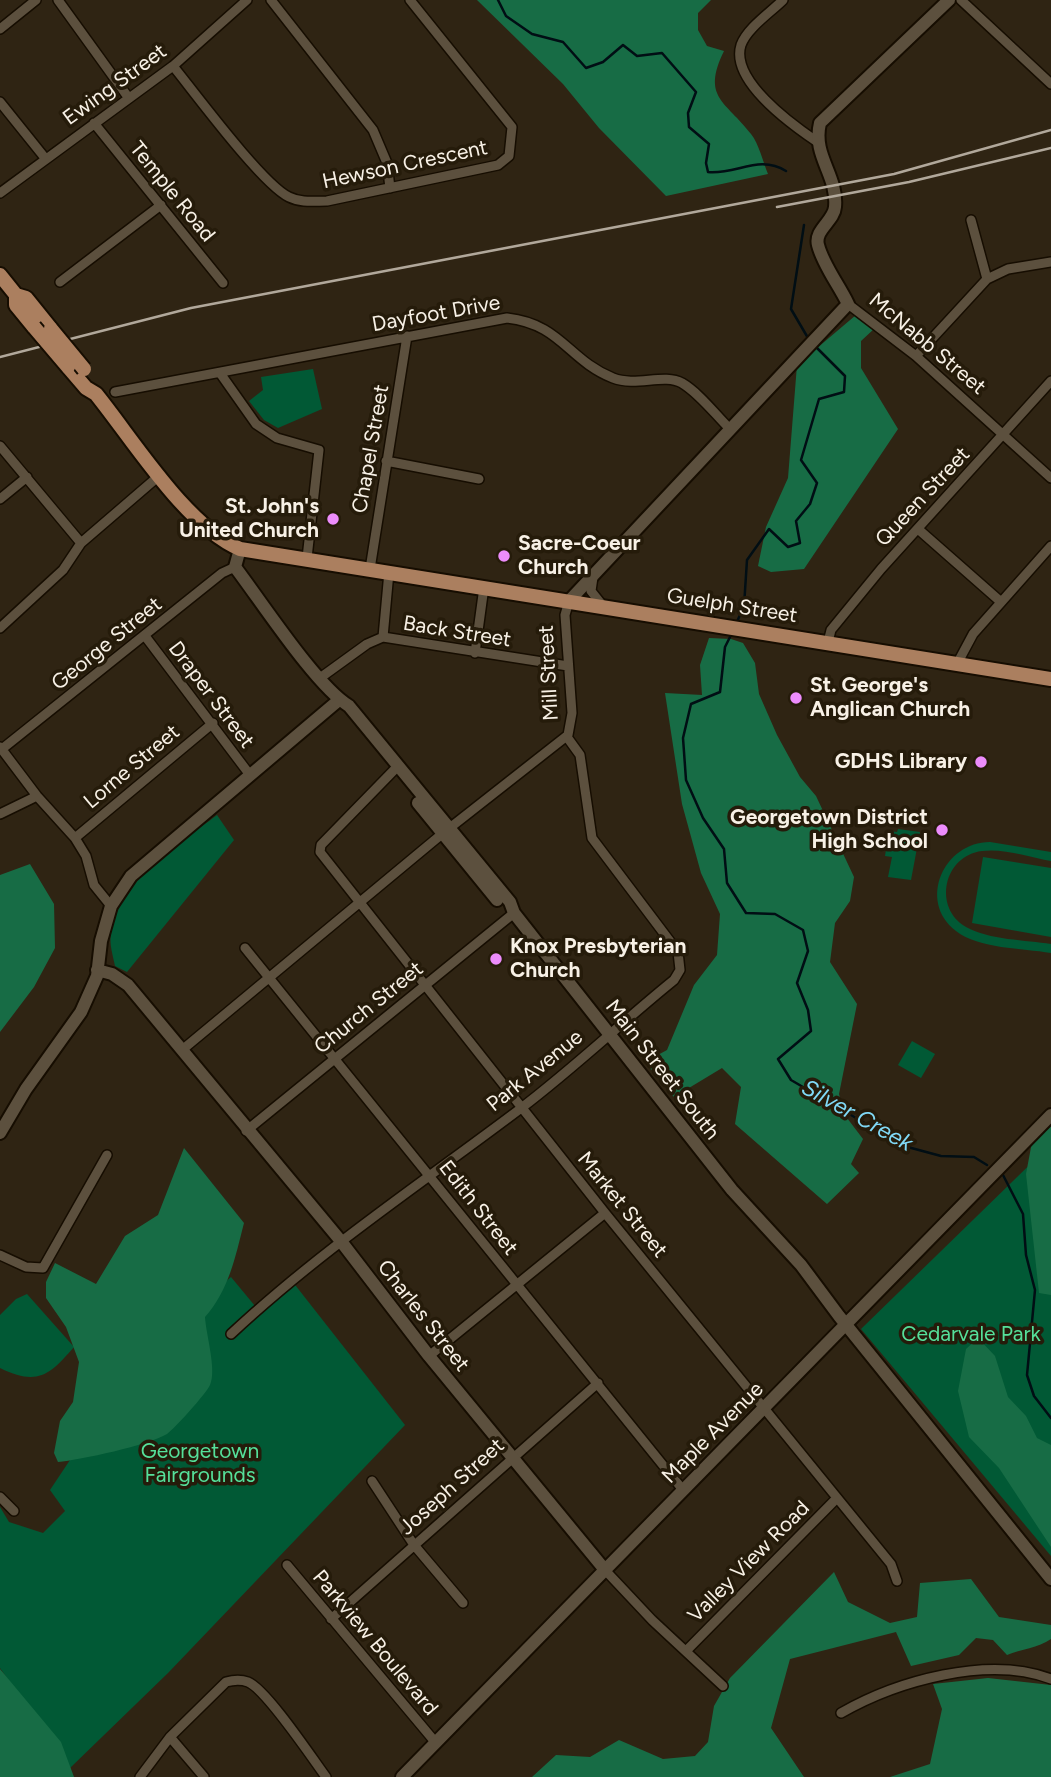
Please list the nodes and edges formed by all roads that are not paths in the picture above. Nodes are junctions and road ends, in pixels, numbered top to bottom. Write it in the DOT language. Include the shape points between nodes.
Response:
graph roads {
  1 [pos="36,0"];
  2 [pos="58,0"];
  3 [pos="247,0"];
  4 [pos="271,0"];
  5 [pos="410,0"];
  6 [pos="783,0"];
  7 [pos="949,0"];
  8 [pos="961,0"];
  9 [pos="0,29"];
  10 [pos="173,66"];
  11 [pos="1051,84"];
  12 [pos="128,97"];
  13 [pos="0,102"];
  14 [pos="94,123"];
  15 [pos="816,141"];
  16 [pos="45,158"];
  17 [pos="390,188"];
  18 [pos="0,193"];
  19 [pos="161,205"];
  20 [pos="971,220"];
  21 [pos="1051,262"];
  22 [pos="0,275"];
  23 [pos="986,279"];
  24 [pos="60,282"];
  25 [pos="223,283"];
  26 [pos="16,295"];
  27 [pos="848,303"];
  28 [pos="407,336"];
  29 [pos="916,356"];
  30 [pos="220,373"];
  31 [pos="1051,381"];
  32 [pos="114,392"];
  33 [pos="96,394"];
  34 [pos="729,428"];
  35 [pos="1005,435"];
  36 [pos="0,446"];
  37 [pos="386,461"];
  38 [pos="160,475"];
  39 [pos="27,477"];
  40 [pos="1051,478"];
  41 [pos="479,479"];
  42 [pos="0,499"];
  43 [pos="918,529"];
  44 [pos="81,542"];
  45 [pos="1051,546"];
  46 [pos="240,549"];
  47 [pos="307,558"];
  48 [pos="235,567"];
  49 [pos="370,569"];
  50 [pos="389,572"];
  51 [pos="594,572"];
  52 [pos="484,587"];
  53 [pos="569,601"];
  54 [pos="1001,602"];
  55 [pos="603,606"];
  56 [pos="0,628"];
  57 [pos="145,636"];
  58 [pos="383,637"];
  59 [pos="828,642"];
  60 [pos="475,653"];
  61 [pos="958,662"];
  62 [pos="568,666"];
  63 [pos="320,678"];
  64 [pos="1051,679"];
  65 [pos="339,700"];
  66 [pos="213,723"];
  67 [pos="567,737"];
  68 [pos="1,748"];
  69 [pos="395,769"];
  70 [pos="250,775"];
  71 [pos="37,796"];
  72 [pos="0,814"];
  73 [pos="446,832"];
  74 [pos="75,838"];
  75 [pos="360,903"];
  76 [pos="111,906"];
  77 [pos="514,913"];
  78 [pos="245,948"];
  79 [pos="97,971"];
  80 [pos="269,976"];
  81 [pos="424,986"];
  82 [pos="609,1032"];
  83 [pos="182,1050"];
  84 [pos="334,1058"];
  85 [pos="522,1107"];
  86 [pos="1051,1115"];
  87 [pos="246,1131"];
  88 [pos="0,1133"];
  89 [pos="107,1155"];
  90 [pos="430,1174"];
  91 [pos="605,1213"];
  92 [pos="340,1240"];
  93 [pos="0,1255"];
  94 [pos="515,1283"];
  95 [pos="847,1326"];
  96 [pos="231,1334"];
  97 [pos="429,1356"];
  98 [pos="598,1383"];
  99 [pos="766,1408"];
  100 [pos="511,1457"];
  101 [pos="372,1481"];
  102 [pos="683,1490"];
  103 [pos="0,1497"];
  104 [pos="837,1498"];
  105 [pos="14,1511"];
  106 [pos="414,1545"];
  107 [pos="287,1565"];
  108 [pos="604,1570"];
  109 [pos="1051,1579"];
  110 [pos="897,1581"];
  111 [pos="463,1604"];
  112 [pos="331,1619"];
  113 [pos="686,1651"];
  114 [pos="1051,1679"];
  115 [pos="723,1686"];
  116 [pos="841,1713"];
  117 [pos="170,1737"];
  118 [pos="436,1743"];
  119 [pos="140,1777"];
  120 [pos="204,1777"];
  121 [pos="326,1777"];
  122 [pos="402,1777"];
  1 -- 9 [label="street"];
  2 -- 12 [label="street"];
  3 -- 10 [label="street, Ewing Street"];
  4 -- 17 [label="street" via="373,130 387,163"];
  5 -- 17 [label="street, Hewson Crescent" via="499,108 514,137 509,156 498,165"];
  6 -- 15 [label="street" via="743,40 740,56 774,110"];
  7 -- 15 [label="street" via="830,111 820,123"];
  8 -- 11 [label="street"];
  10 -- 12 [label="street, Ewing Street"];
  10 -- 17 [label="street, Hewson Crescent" via="286,196 327,201"];
  12 -- 14 [label="street, Ewing Street"];
  13 -- 16 [label="street"];
  14 -- 16 [label="street, Ewing Street"];
  14 -- 19 [label="street, Temple Road"];
  15 -- 27 [label="street, McNabb Street" via="836,205 819,233 818,245"];
  16 -- 18 [label="street, Ewing Street"];
  19 -- 24 [label="street"];
  19 -- 25 [label="street, Temple Road"];
  20 -- 23 [label="street"];
  21 -- 23 [label="street" via="1008,269"];
  22 -- 26 [label="main road"];
  23 -- 29 [label="street"];
  26 -- 33 [label="main road, bridge" via="16,305"];
  26 -- 33 [label="main road, bridge" via="26,298 94,383"];
  27 -- 29 [label="street, McNabb Street"];
  27 -- 34 [label="street, Mill Street"];
  28 -- 30 [label="street, Dayfoot Drive"];
  28 -- 34 [label="street, Dayfoot Drive" via="507,318 527,321 548,329 588,364 614,378 636,384 680,382"];
  28 -- 37 [label="street, Chapel Street"];
  29 -- 35 [label="street, McNabb Street"];
  30 -- 32 [label="street, Dayfoot Drive"];
  30 -- 47 [label="street" via="256,424 276,438 319,450"];
  31 -- 35 [label="street, Queen Street"];
  33 -- 38 [label="main road"];
  34 -- 51 [label="street, Mill Street"];
  35 -- 40 [label="street, McNabb Street"];
  35 -- 43 [label="street, Queen Street"];
  36 -- 39 [label="street"];
  37 -- 41 [label="street"];
  37 -- 49 [label="street, Chapel Street"];
  38 -- 44 [label="street"];
  38 -- 46 [label="main road" via="207,531"];
  39 -- 42 [label="street"];
  39 -- 44 [label="street"];
  43 -- 54 [label="street"];
  43 -- 59 [label="street, Queen Street" via="831,630"];
  44 -- 56 [label="street" via="63,570"];
  45 -- 54 [label="street"];
  46 -- 47 [label="main road, Guelph Street"];
  46 -- 48 [label="street"];
  47 -- 49 [label="main road, Guelph Street"];
  48 -- 57 [label="street, George Street"];
  48 -- 63 [label="street, Main Street South"];
  49 -- 50 [label="main road, Guelph Street"];
  50 -- 52 [label="main road, Guelph Street"];
  50 -- 58 [label="street"];
  51 -- 53 [label="street, Mill Street"];
  51 -- 55 [label="street" via="591,591"];
  52 -- 53 [label="main road, Guelph Street"];
  52 -- 60 [label="street"];
  53 -- 55 [label="main road, Guelph Street"];
  53 -- 62 [label="street, Mill Street" via="565,615"];
  54 -- 61 [label="street" via="972,634"];
  55 -- 59 [label="main road, Guelph Street"];
  57 -- 66 [label="street, Draper Street"];
  57 -- 68 [label="street, George Street"];
  58 -- 60 [label="street, Back Street"];
  58 -- 63 [label="street"];
  59 -- 61 [label="main road, Guelph Street"];
  60 -- 62 [label="street, Back Street"];
  61 -- 64 [label="main road, Guelph Street"];
  62 -- 67 [label="street, Mill Street" via="572,713"];
  63 -- 65 [label="street, Main Street South"];
  65 -- 69 [label="street, Main Street South" via="349,706"];
  65 -- 70 [label="street"];
  66 -- 70 [label="street, Draper Street"];
  66 -- 74 [label="street, Lorne Street"];
  67 -- 73 [label="street, Mill Street"];
  67 -- 82 [label="street, Park Avenue" via="580,755 592,838 678,952 680,970 674,980"];
  68 -- 71 [label="street"];
  69 -- 73 [label="street, Main Street South"];
  69 -- 75 [label="street, Market Street" via="320,849"];
  70 -- 76 [label="street" via="131,876"];
  71 -- 72 [label="street"];
  71 -- 74 [label="street"];
  73 -- 75 [label="street, Mill Street"];
  73 -- 77 [label="street, Main Street South" via="510,901"];
  74 -- 76 [label="street" via="94,885"];
  75 -- 80 [label="street, Mill Street"];
  75 -- 81 [label="street, Market Street"];
  76 -- 79 [label="street"];
  77 -- 81 [label="street, Church Street"];
  77 -- 82 [label="street, Main Street South"];
  78 -- 80 [label="street, Edith Street"];
  79 -- 83 [label="street, Charles Street" via="128,985"];
  79 -- 88 [label="street" via="81,1012"];
  80 -- 83 [label="street, Mill Street"];
  80 -- 84 [label="street, Edith Street"];
  81 -- 84 [label="street, Church Street"];
  81 -- 85 [label="street, Market Street"];
  82 -- 85 [label="street, Park Avenue"];
  82 -- 95 [label="street, Main Street South" via="732,1190 784,1247 796,1270 827,1298"];
  83 -- 87 [label="street, Charles Street"];
  84 -- 87 [label="street, Church Street"];
  84 -- 90 [label="street, Edith Street"];
  85 -- 90 [label="street, Park Avenue"];
  85 -- 91 [label="street, Market Street"];
  86 -- 95 [label="street, Maple Avenue"];
  87 -- 92 [label="street, Charles Street"];
  89 -- 93 [label="street" via="43,1268 26,1267"];
  90 -- 92 [label="street, Park Avenue"];
  90 -- 94 [label="street, Edith Street"];
  91 -- 94 [label="street"];
  91 -- 99 [label="street, Market Street"];
  92 -- 96 [label="street, Park Avenue"];
  92 -- 97 [label="street, Charles Street"];
  94 -- 97 [label="street"];
  94 -- 98 [label="street, Edith Street"];
  95 -- 99 [label="street, Maple Avenue"];
  95 -- 109 [label="street, Main Street South"];
  97 -- 100 [label="street, Charles Street"];
  98 -- 100 [label="street, Joseph Street"];
  98 -- 102 [label="street, Edith Street"];
  99 -- 102 [label="street, Maple Avenue"];
  99 -- 104 [label="street, Market Street"];
  100 -- 106 [label="street, Joseph Street"];
  100 -- 108 [label="street, Charles Street"];
  101 -- 106 [label="street"];
  102 -- 108 [label="street, Maple Avenue"];
  103 -- 105 [label="street"];
  104 -- 110 [label="street, Market Street" via="891,1564"];
  104 -- 113 [label="street, Valley View Road"];
  106 -- 111 [label="street"];
  106 -- 112 [label="street, Joseph Street"];
  107 -- 112 [label="street, Parkview Boulevard"];
  108 -- 113 [label="street, Charles Street"];
  108 -- 118 [label="street, Maple Avenue"];
  112 -- 118 [label="street, Parkview Boulevard"];
  113 -- 115 [label="street, Charles Street"];
  114 -- 116 [label="street" via="990,1671 944,1676 911,1682"];
  117 -- 119 [label="street"];
  117 -- 120 [label="street"];
  117 -- 121 [label="street" via="226,1682 250,1682"];
  118 -- 122 [label="street, Maple Avenue"];
}
